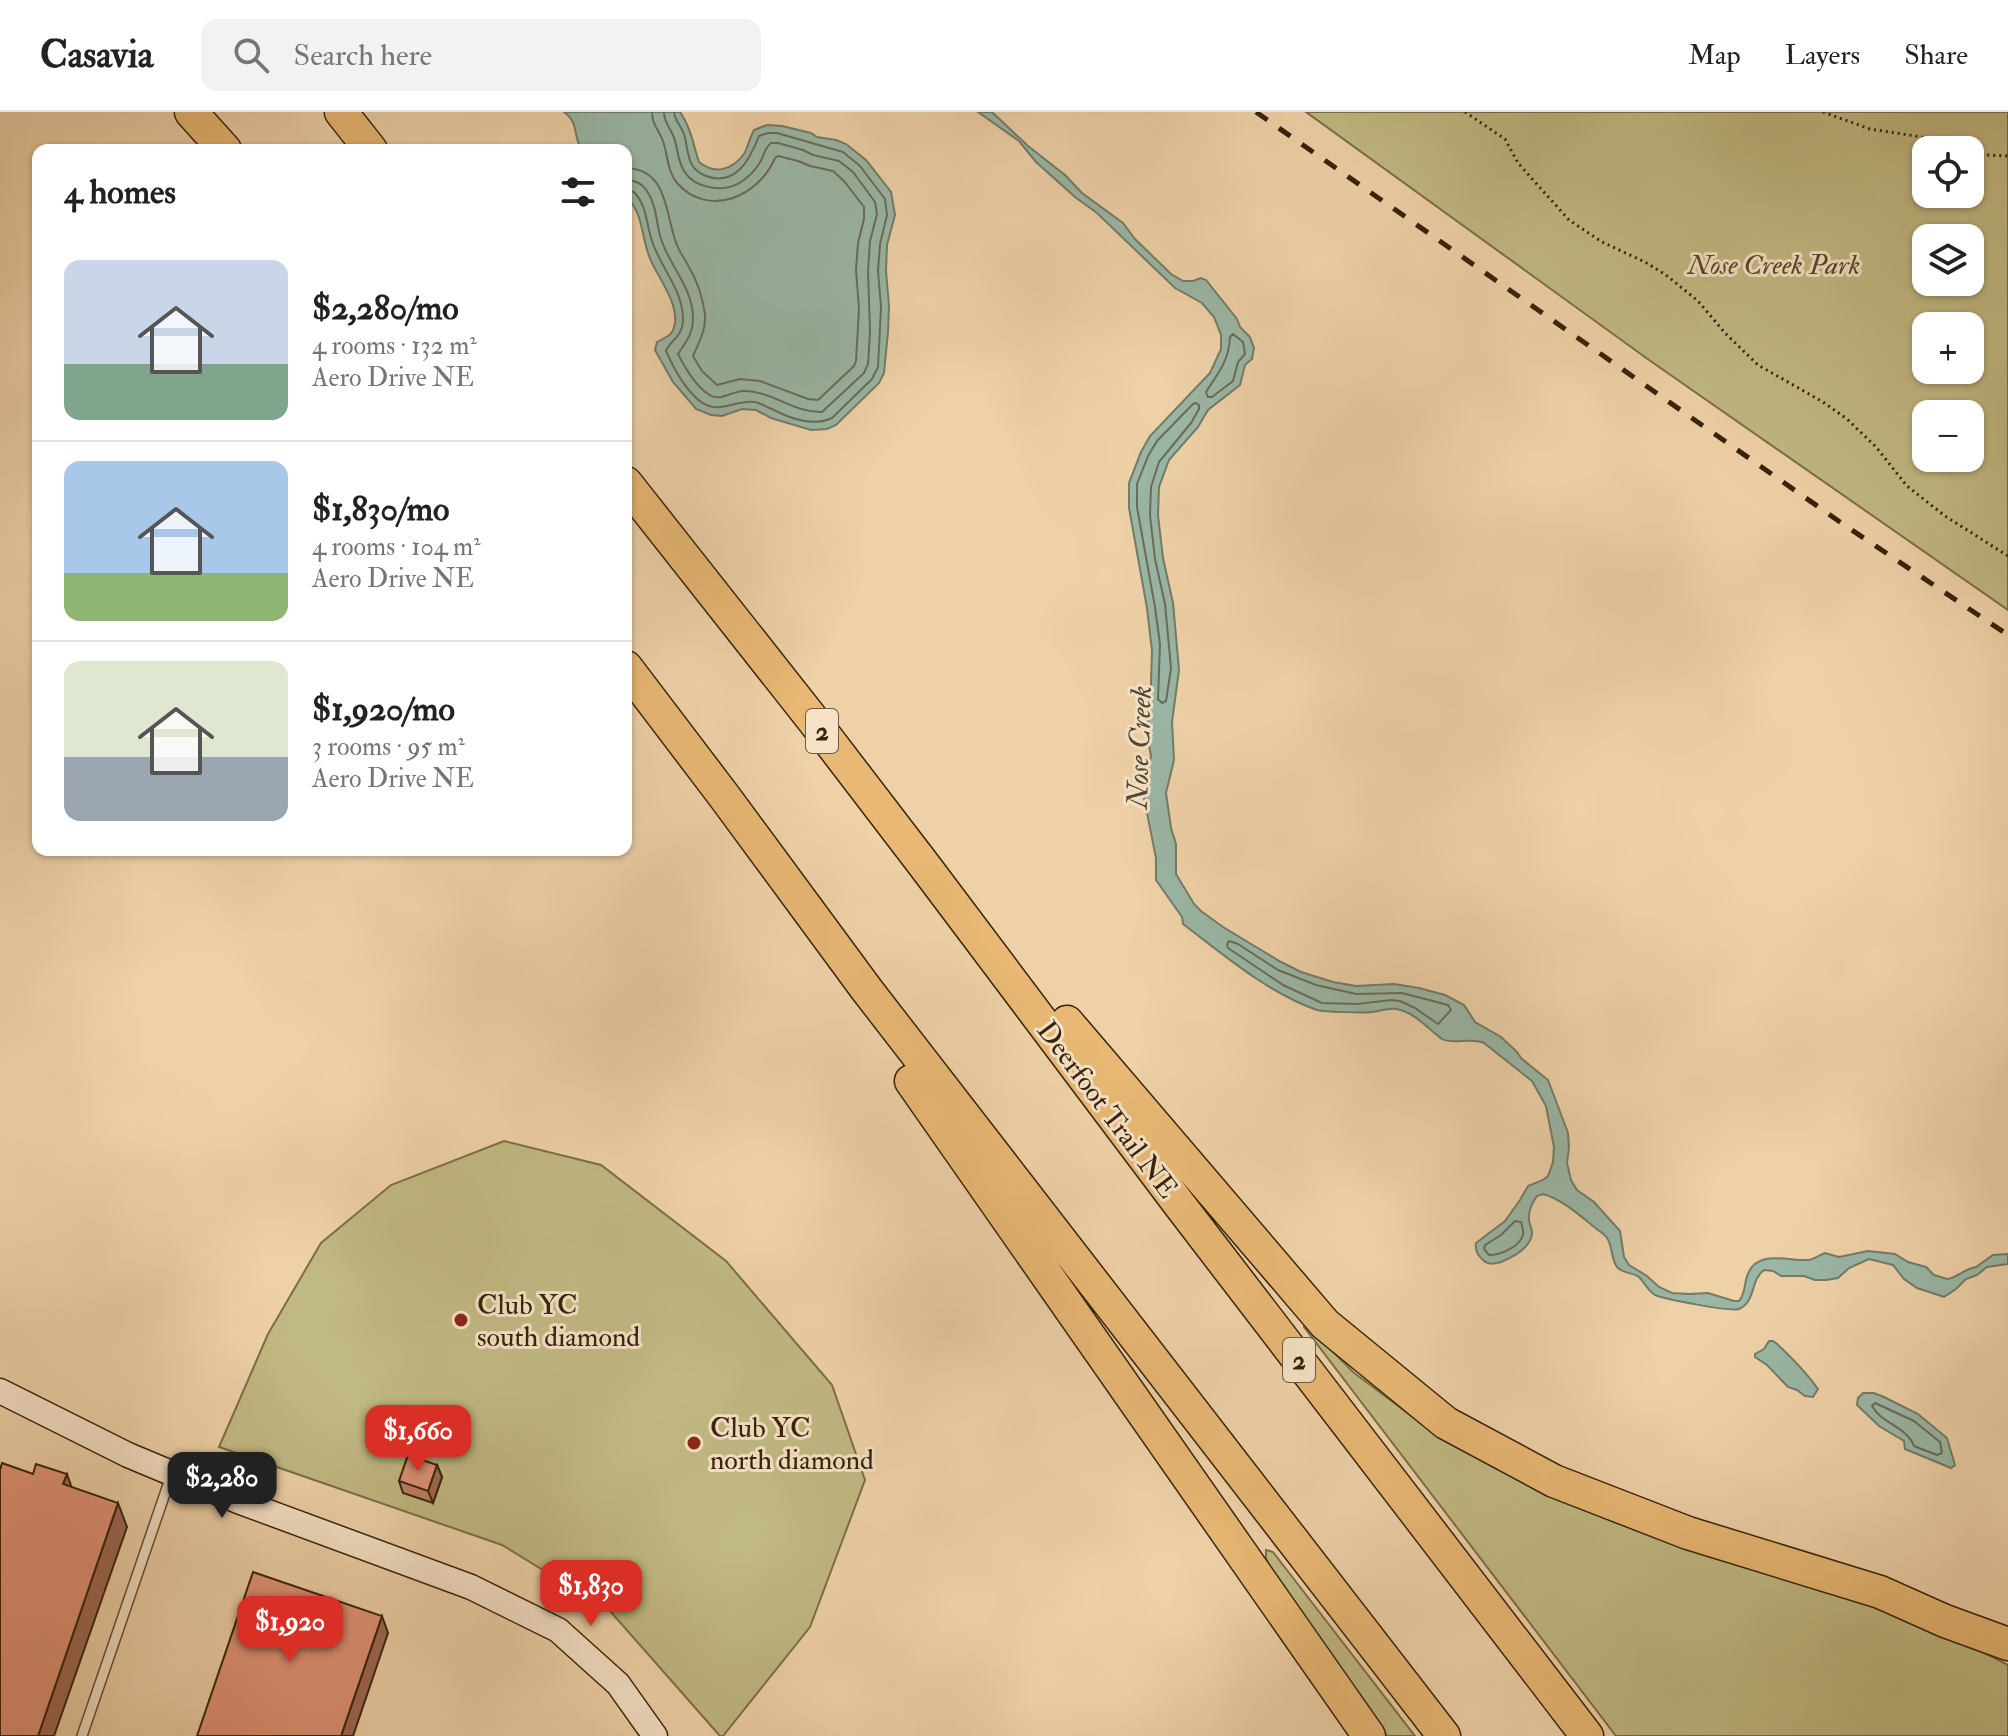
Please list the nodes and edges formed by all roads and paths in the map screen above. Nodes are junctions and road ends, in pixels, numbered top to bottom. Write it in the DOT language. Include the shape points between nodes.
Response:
graph roads {
  1 [pos="191,112"];
  2 [pos="341,112"];
  3 [pos="1465,112"];
  4 [pos="1823,112"];
  5 [pos="1916,136"];
  6 [pos="220,144"];
  7 [pos="366,144"];
  8 [pos="1984,154"];
  9 [pos="2008,156"];
  10 [pos="632,491"];
  11 [pos="2008,556"];
  12 [pos="632,675"];
  13 [pos="1013,983"];
  14 [pos="867,990"];
  15 [pos="0,1391"];
  16 [pos="172,1473"];
  17 [pos="2006,1644"];
  18 [pos="82,1736"];
  19 [pos="655,1736"];
  20 [pos="1369,1736"];
  21 [pos="1444,1736"];
  22 [pos="1587,1736"];
  1 -- 6 [label="highway"];
  2 -- 7 [label="highway"];
  3 -- 11 [label="path" via="1505,139 1518,163 1569,220 1666,275 1758,365 1847,419 1907,486"];
  4 -- 5 [label="path" via="1870,129"];
  8 -- 9 [label="path"];
  10 -- 13 [label="highway, Deerfoot Trail NE / 2"];
  12 -- 14 [label="highway"];
  13 -- 17 [label="highway" via="1056,1009 1325,1324 1446,1423 1554,1481 1688,1533 1880,1592"];
  13 -- 22 [label="highway, Deerfoot Trail NE / 2"];
  14 -- 20 [label="highway" via="875,1029"];
  14 -- 21 [label="highway"];
  15 -- 16 [label="street"];
  16 -- 18 [label="lane"];
  16 -- 19 [label="street" via="471,1587 558,1630 618,1684"];
}
